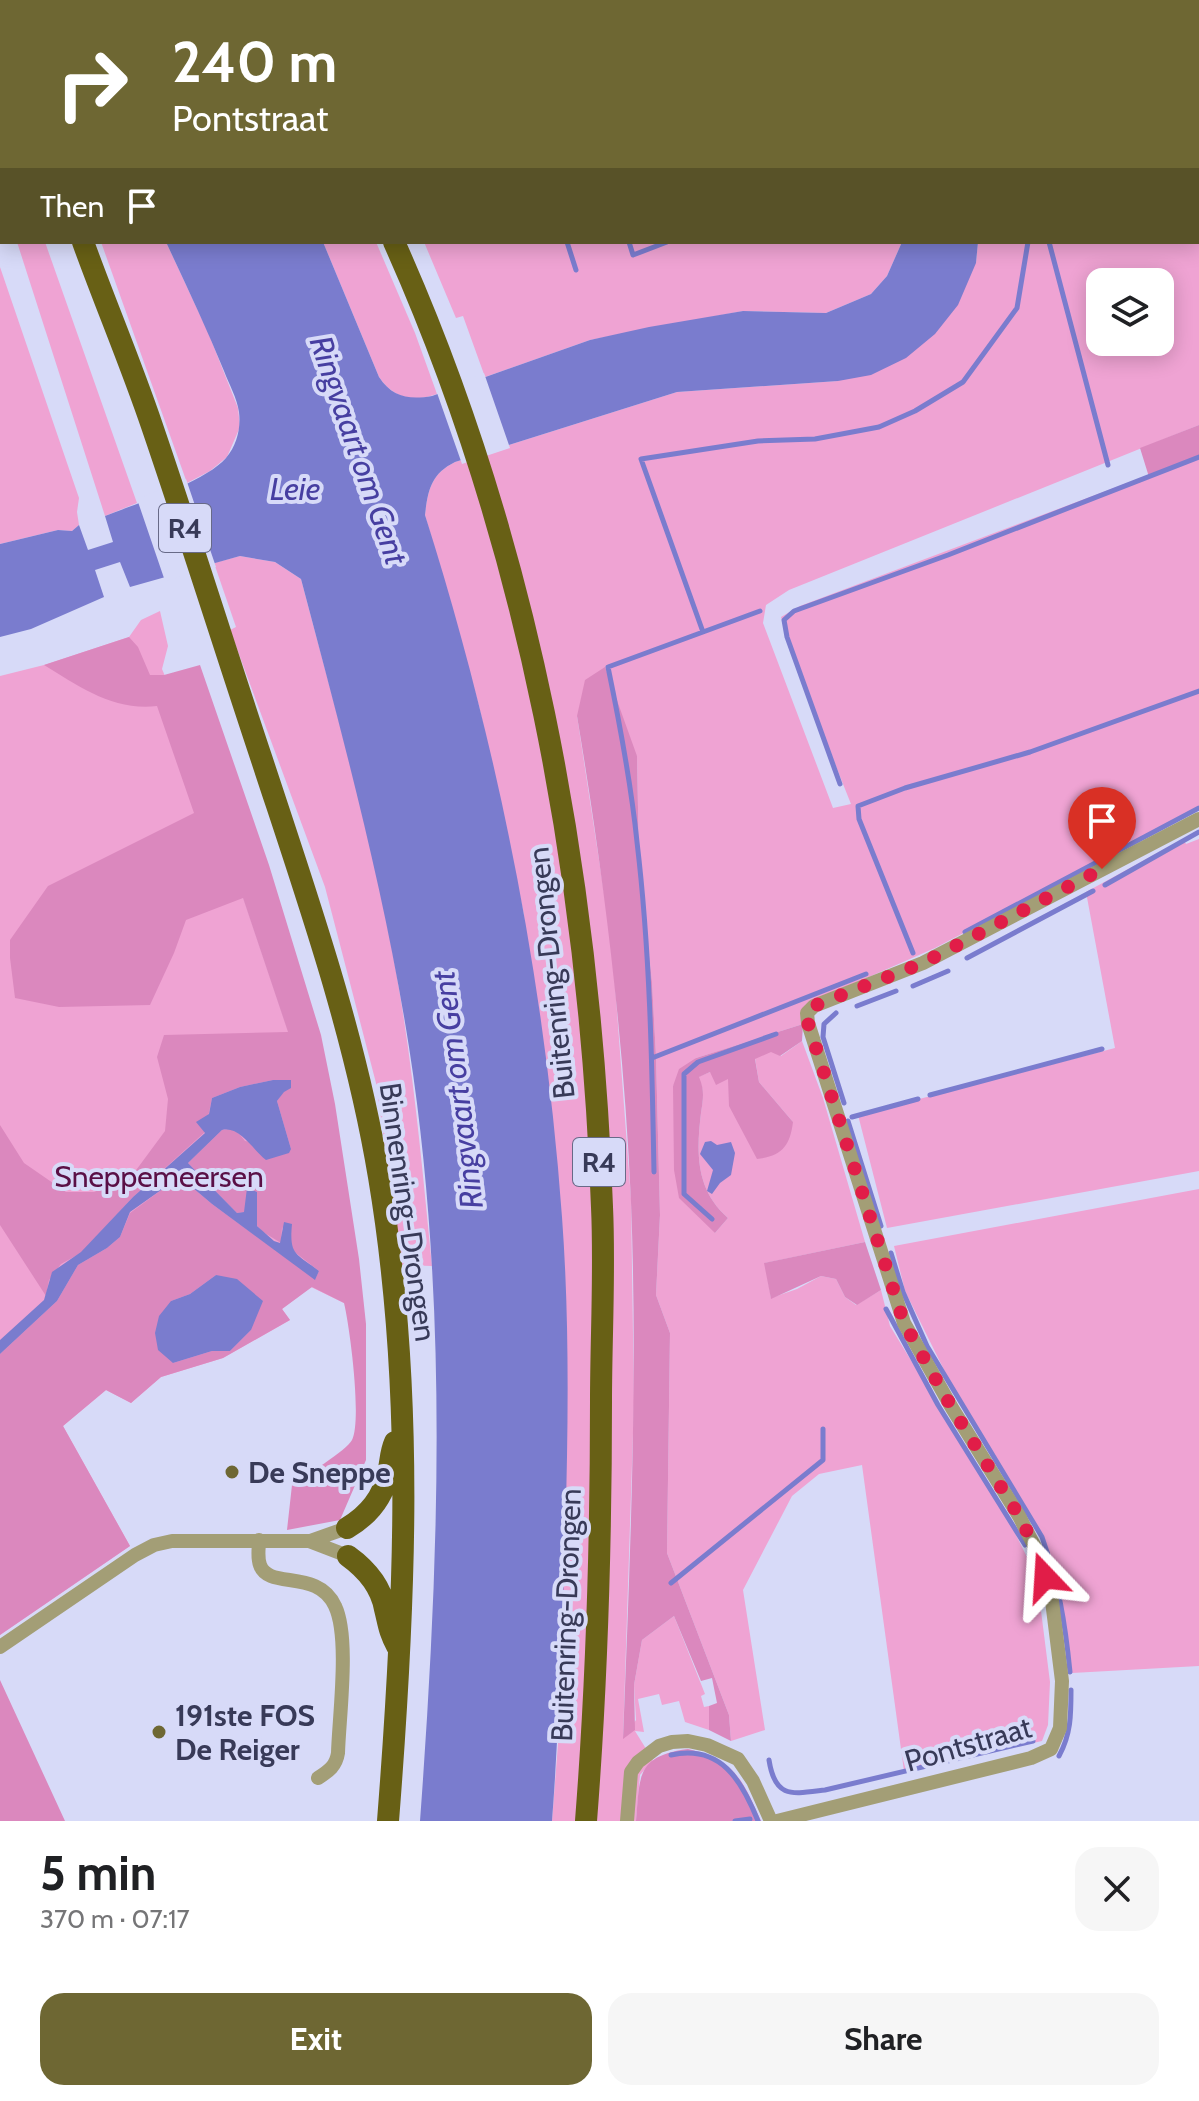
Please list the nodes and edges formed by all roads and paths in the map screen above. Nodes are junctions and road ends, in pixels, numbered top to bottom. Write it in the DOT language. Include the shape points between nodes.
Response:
graph roads {
  1 [pos="84,244"];
  2 [pos="395,244"];
  3 [pos="1199,819"];
  4 [pos="404,1427"];
  5 [pos="347,1528"];
  6 [pos="259,1540"];
  7 [pos="309,1541"];
  8 [pos="348,1556"];
  9 [pos="0,1647"];
  10 [pos="401,1654"];
  11 [pos="318,1778"];
  12 [pos="388,1821"];
  13 [pos="586,1821"];
  14 [pos="627,1821"];
  15 [pos="771,1821"];
  16 [pos="777,1821"];
  1 -- 4 [label="highway, Binnenring-Drongen / R4" via="151,422 326,952 380,1180"];
  2 -- 13 [label="highway, Buitenring-Drongen / R4" via="494,512 539,693 582,939 603,1210 601,1539"];
  3 -- 16 [label="street, Pontstraat" via="923,963 807,1013 904,1323 1038,1553 1052,1601 1061,1708 1051,1749 1031,1758"];
  4 -- 5 [label="highway" via="377,1501"];
  4 -- 10 [label="highway, Binnenring-Drongen / R4"];
  5 -- 7 [label="street"];
  6 -- 7 [label="street"];
  6 -- 9 [label="street" via="154,1545"];
  6 -- 11 [label="street" via="266,1574 309,1582 337,1608 342,1650 338,1753 331,1769"];
  7 -- 8 [label="street"];
  8 -- 10 [label="highway" via="373,1579"];
  10 -- 12 [label="highway, Binnenring-Drongen / R4"];
  14 -- 15 [label="street" via="631,1772 638,1762 659,1746 688,1741 738,1759"];
}
